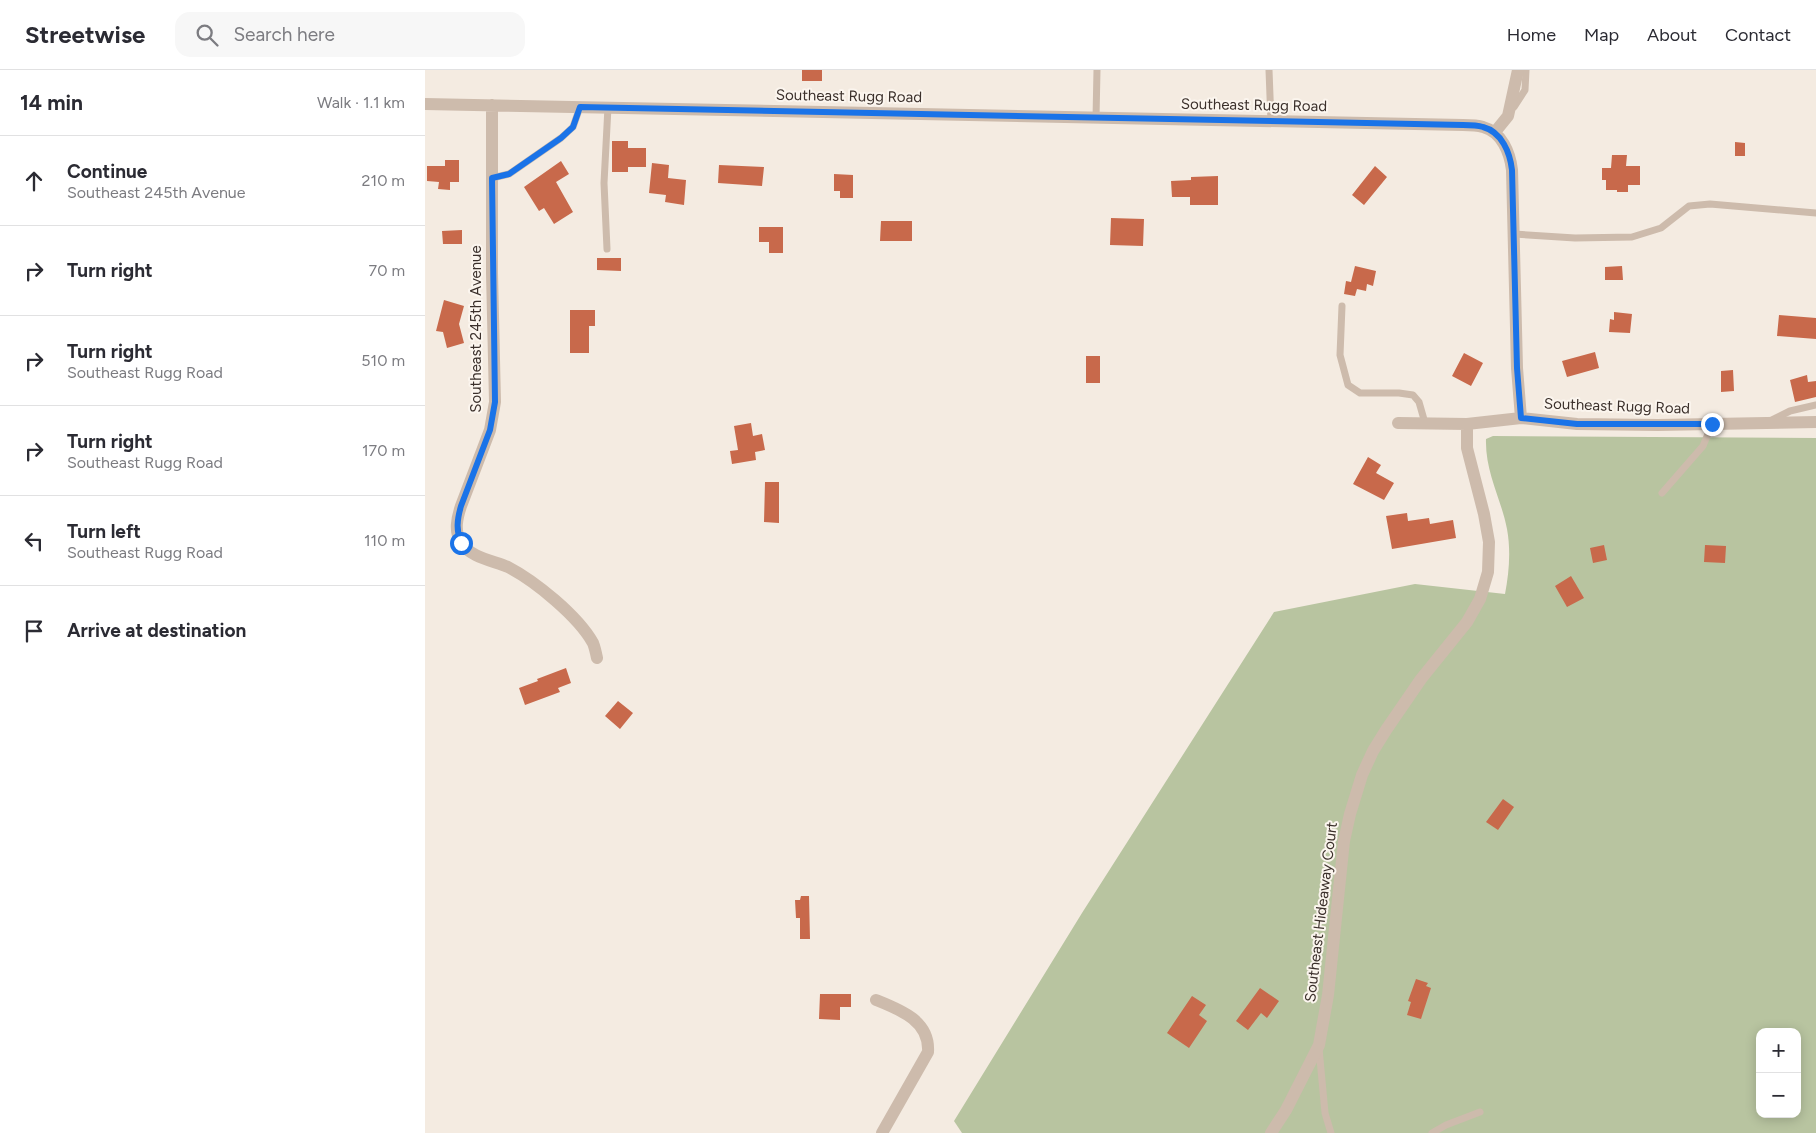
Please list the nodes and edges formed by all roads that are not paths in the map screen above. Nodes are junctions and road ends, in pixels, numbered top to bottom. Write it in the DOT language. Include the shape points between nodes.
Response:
graph roads {
  1 [pos="1097,70"];
  2 [pos="1269,70"];
  3 [pos="1518,70"];
  4 [pos="1526,70"];
  5 [pos="425,104"];
  6 [pos="492,105"];
  7 [pos="580,107"];
  8 [pos="608,107"];
  9 [pos="1508,116"];
  10 [pos="1096,118"];
  11 [pos="1271,122"];
  12 [pos="1495,132"];
  13 [pos="492,178"];
  14 [pos="1816,213"];
  15 [pos="1514,234"];
  16 [pos="607,249"];
  17 [pos="1342,306"];
  18 [pos="1816,405"];
  19 [pos="1521,418"];
  20 [pos="1816,422"];
  21 [pos="1398,423"];
  22 [pos="1425,423"];
  23 [pos="1765,423"];
  24 [pos="1467,424"];
  25 [pos="1712,424"];
  26 [pos="1662,493"];
  27 [pos="597,658"];
  28 [pos="875,1000"];
  29 [pos="1319,1045"];
  30 [pos="1480,1112"];
  31 [pos="882,1133"];
  32 [pos="1271,1133"];
  33 [pos="1331,1133"];
  34 [pos="1432,1133"];
  1 -- 10 [label="lane"];
  2 -- 11 [label="lane"];
  3 -- 9 [label="street"];
  4 -- 9 [label="lane" via="1525,90"];
  5 -- 6 [label="street, Southeast Rugg Road"];
  6 -- 7 [label="street, Southeast Rugg Road"];
  6 -- 13 [label="street, Southeast 245th Avenue"];
  7 -- 8 [label="street, Southeast Rugg Road"];
  7 -- 13 [label="lane" via="573,127 561,138 509,174"];
  8 -- 10 [label="street, Southeast Rugg Road"];
  8 -- 16 [label="lane" via="604,183"];
  9 -- 12 [label="street"];
  10 -- 11 [label="street, Southeast Rugg Road"];
  11 -- 12 [label="street, Southeast Rugg Road" via="1463,125"];
  12 -- 15 [label="street" via="1511,156"];
  13 -- 27 [label="street, Southeast 245th Avenue" via="495,402 490,430 457,518 457,532 469,551 508,567 545,591 578,623 593,644"];
  14 -- 15 [label="lane" via="1710,204 1689,206 1661,228 1632,237"];
  15 -- 19 [label="street"];
  17 -- 22 [label="lane" via="1339,355 1348,385 1360,393 1413,395 1419,402"];
  18 -- 23 [label="lane" via="1790,411"];
  19 -- 24 [label="street, Southeast Rugg Road"];
  19 -- 25 [label="street, Southeast Rugg Road" via="1577,424"];
  20 -- 23 [label="street, Southeast Rugg Road"];
  21 -- 22 [label="street, Southeast Rugg Road"];
  22 -- 24 [label="street, Southeast Rugg Road"];
  23 -- 25 [label="street, Southeast Rugg Road"];
  24 -- 29 [label="street, Southeast Hideaway Court" via="1467,448 1489,542 1488,572 1480,599 1467,622 1421,679 1386,730 1362,775 1344,841 1328,995"];
  25 -- 26 [label="lane" via="1703,446"];
  28 -- 31 [label="street" via="910,1017 925,1030 929,1042 928,1052"];
  29 -- 32 [label="street, Southeast Hideaway Court"];
  29 -- 33 [label="lane" via="1325,1113"];
  30 -- 34 [label="lane"];
}
